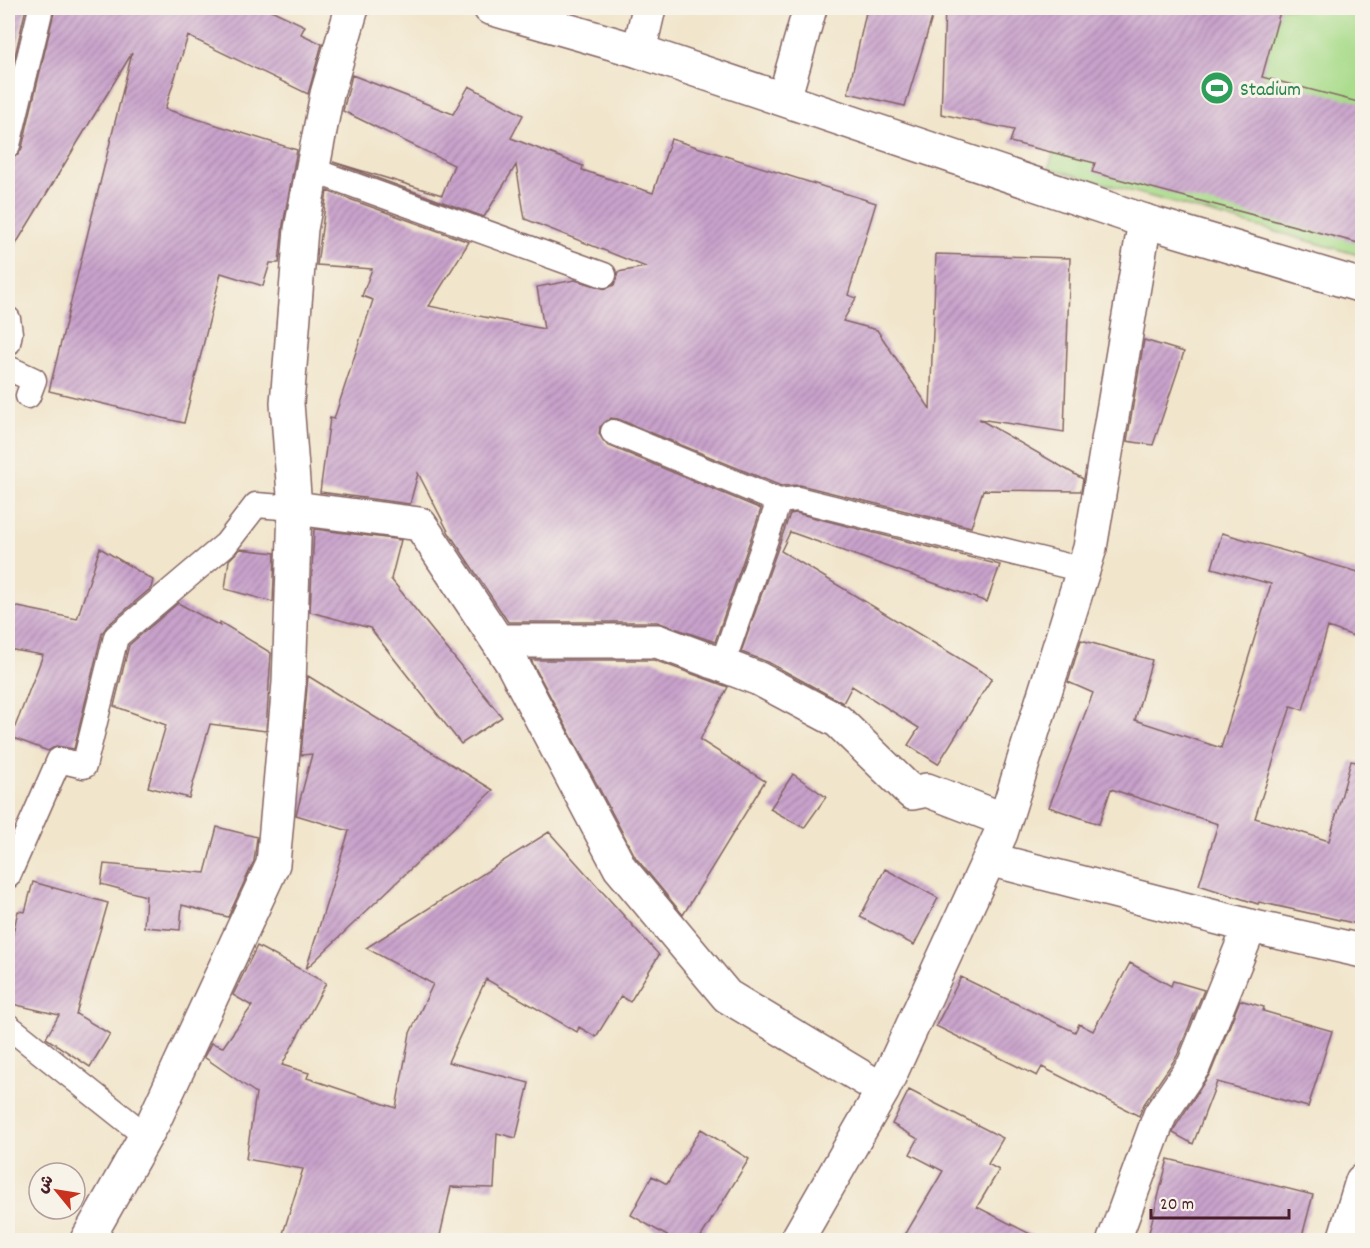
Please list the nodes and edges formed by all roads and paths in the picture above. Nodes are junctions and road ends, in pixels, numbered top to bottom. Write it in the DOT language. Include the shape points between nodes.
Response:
graph roads {
  1 [pos="41,8"];
  2 [pos="352,8"];
  3 [pos="490,8"];
  4 [pos="649,8"];
  5 [pos="810,8"];
  6 [pos="639,51"];
  7 [pos="784,99"];
  8 [pos="8,145"];
  9 [pos="312,170"];
  10 [pos="1145,221"];
  11 [pos="604,275"];
  12 [pos="1362,286"];
  13 [pos="8,319"];
  14 [pos="8,343"];
  15 [pos="8,369"];
  16 [pos="28,396"];
  17 [pos="613,432"];
  18 [pos="779,501"];
  19 [pos="295,508"];
  20 [pos="1083,570"];
  21 [pos="498,641"];
  22 [pos="722,665"];
  23 [pos="1005,820"];
  24 [pos="988,859"];
  25 [pos="8,876"];
  26 [pos="1250,926"];
  27 [pos="1362,951"];
  28 [pos="8,1026"];
  29 [pos="883,1090"];
  30 [pos="146,1136"];
  31 [pos="1362,1181"];
  32 [pos="87,1240"];
  33 [pos="797,1240"];
  34 [pos="1114,1240"];
  35 [pos="1344,1240"];
  1 -- 8 [label="lane"];
  2 -- 9 [label="street" via="327,94"];
  3 -- 6 [label="street"];
  4 -- 6 [label="street"];
  5 -- 7 [label="street"];
  6 -- 7 [label="street"];
  7 -- 10 [label="street"];
  9 -- 11 [label="lane"];
  9 -- 19 [label="street" via="301,229 287,403"];
  10 -- 12 [label="street"];
  10 -- 20 [label="street" via="1090,548"];
  13 -- 14 [label="lane"];
  15 -- 16 [label="lane" via="34,380"];
  17 -- 18 [label="lane"];
  18 -- 20 [label="lane" via="797,499"];
  18 -- 22 [label="lane"];
  19 -- 21 [label="street" via="420,524"];
  19 -- 25 [label="lane" via="256,505 226,544 116,637 84,766 59,760"];
  19 -- 30 [label="street" via="289,683 273,864"];
  20 -- 23 [label="street"];
  21 -- 22 [label="street" via="657,641"];
  21 -- 29 [label="street" via="620,868 728,996"];
  22 -- 23 [label="street" via="759,679 838,722 912,793 927,790"];
  23 -- 24 [label="street"];
  24 -- 26 [label="street"];
  24 -- 29 [label="street"];
  26 -- 27 [label="street"];
  26 -- 34 [label="street" via="1194,1065 1160,1116"];
  28 -- 30 [label="lane"];
  29 -- 33 [label="street"];
  30 -- 32 [label="street"];
  31 -- 35 [label="street"];
}
